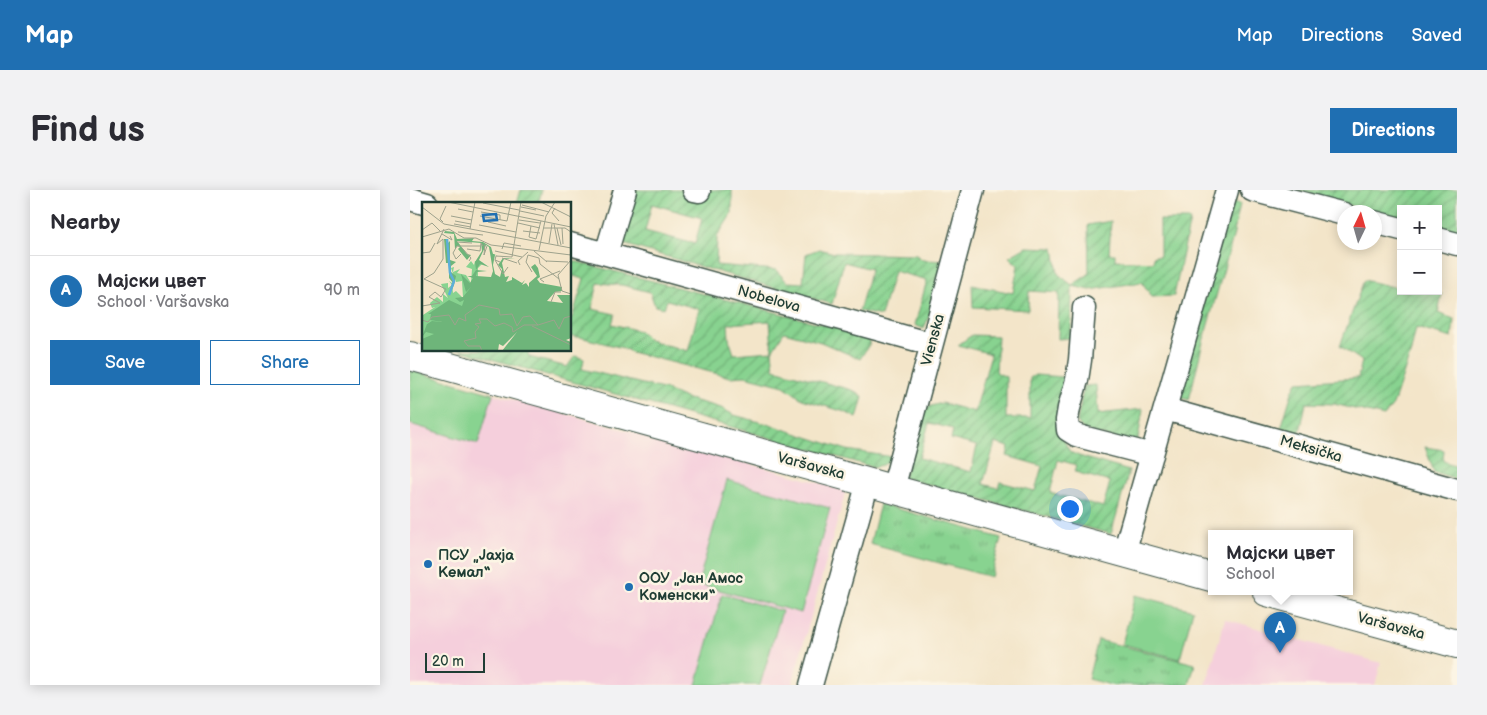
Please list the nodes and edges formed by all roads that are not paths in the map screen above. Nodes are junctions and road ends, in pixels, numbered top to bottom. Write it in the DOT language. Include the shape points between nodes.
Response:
graph roads {
  1 [pos="624,190"];
  2 [pos="972,190"];
  3 [pos="1227,190"];
  4 [pos="1252,190"];
  5 [pos="410,199"];
  6 [pos="422,203"];
  7 [pos="1337,212"];
  8 [pos="1382,224"];
  9 [pos="1397,228"];
  10 [pos="1442,240"];
  11 [pos="571,244"];
  12 [pos="1457,244"];
  13 [pos="606,254"];
  14 [pos="1084,308"];
  15 [pos="932,344"];
  16 [pos="410,356"];
  17 [pos="1165,409"];
  18 [pos="1152,455"];
  19 [pos="880,486"];
  20 [pos="1457,490"];
  21 [pos="1124,552"];
  22 [pos="1208,576"];
  23 [pos="1278,595"];
  24 [pos="1457,644"];
  25 [pos="811,685"];
  1 -- 13 [label="street"];
  2 -- 15 [label="street, Vienska"];
  3 -- 17 [label="street"];
  4 -- 7 [label="street"];
  5 -- 6 [label="street"];
  8 -- 9 [label="street"];
  10 -- 12 [label="street"];
  11 -- 13 [label="street, Nobelova"];
  13 -- 15 [label="street, Nobelova"];
  14 -- 18 [label="street" via="1080,360 1069,408 1068,430 1086,438"];
  15 -- 19 [label="street, Vienska"];
  16 -- 19 [label="street, Varšavska"];
  17 -- 18 [label="street"];
  17 -- 20 [label="street, Meksička"];
  18 -- 21 [label="street"];
  19 -- 21 [label="street, Varšavska"];
  19 -- 25 [label="street, Vienska"];
  21 -- 22 [label="street, Varšavska"];
  23 -- 24 [label="street, Varšavska"];
}
